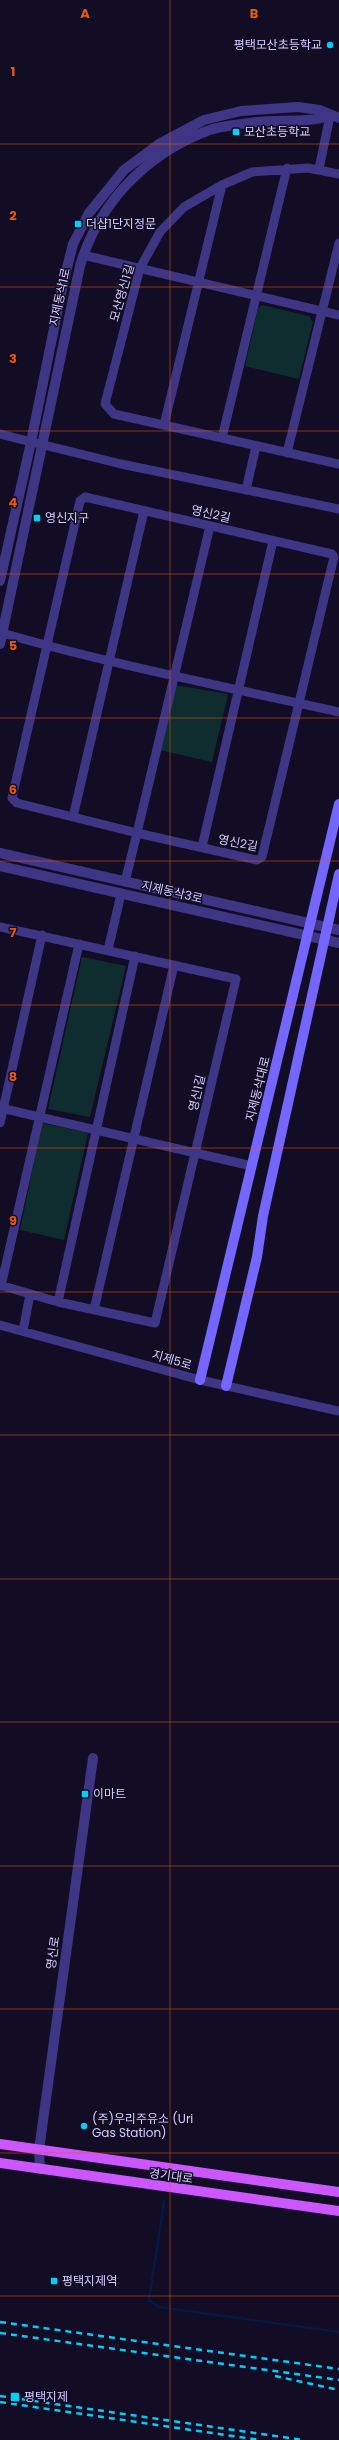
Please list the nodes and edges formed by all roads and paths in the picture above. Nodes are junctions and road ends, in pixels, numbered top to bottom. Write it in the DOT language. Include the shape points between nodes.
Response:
graph roads {
  1 [pos="335,117"];
  2 [pos="287,168"];
  3 [pos="319,169"];
  4 [pos="339,174"];
  5 [pos="222,185"];
  6 [pos="339,243"];
  7 [pos="83,255"];
  8 [pos="140,268"];
  9 [pos="200,282"];
  10 [pos="256,295"];
  11 [pos="322,311"];
  12 [pos="339,315"];
  13 [pos="164,425"];
  14 [pos="0,434"];
  15 [pos="222,438"];
  16 [pos="31,442"];
  17 [pos="43,444"];
  18 [pos="256,446"];
  19 [pos="288,453"];
  20 [pos="339,464"];
  21 [pos="246,490"];
  22 [pos="339,509"];
  23 [pos="144,511"];
  24 [pos="210,526"];
  25 [pos="273,541"];
  26 [pos="0,581"];
  27 [pos="2,633"];
  28 [pos="0,644"];
  29 [pos="47,646"];
  30 [pos="110,660"];
  31 [pos="174,676"];
  32 [pos="238,691"];
  33 [pos="299,703"];
  34 [pos="339,712"];
  35 [pos="339,804"];
  36 [pos="73,817"];
  37 [pos="137,833"];
  38 [pos="202,847"];
  39 [pos="0,853"];
  40 [pos="0,866"];
  41 [pos="339,874"];
  42 [pos="125,882"];
  43 [pos="121,894"];
  44 [pos="312,924"];
  45 [pos="0,927"];
  46 [pos="326,927"];
  47 [pos="339,930"];
  48 [pos="42,935"];
  49 [pos="309,937"];
  50 [pos="323,940"];
  51 [pos="339,943"];
  52 [pos="79,944"];
  53 [pos="108,950"];
  54 [pos="136,956"];
  55 [pos="174,965"];
  56 [pos="2,1108"];
  57 [pos="40,1117"];
  58 [pos="0,1123"];
  59 [pos="97,1130"];
  60 [pos="134,1139"];
  61 [pos="195,1153"];
  62 [pos="252,1166"];
  63 [pos="0,1286"];
  64 [pos="30,1294"];
  65 [pos="58,1302"];
  66 [pos="94,1310"];
  67 [pos="0,1325"];
  68 [pos="23,1331"];
  69 [pos="200,1380"];
  70 [pos="226,1386"];
  71 [pos="339,1411"];
  72 [pos="93,1758"];
  73 [pos="0,2144"];
  74 [pos="39,2150"];
  75 [pos="0,2163"];
  76 [pos="40,2169"];
  77 [pos="339,2192"];
  78 [pos="339,2212"];
  1 -- 3 [label="street"];
  1 -- 7 [label="street, 지제동삭1로" via="250,122 214,129 176,146 127,182 92,232"];
  1 -- 16 [label="street, 지제동삭1로" via="320,110 298,107 241,111 204,120 159,144 124,170 89,213 73,244"];
  2 -- 3 [label="street, 모산영신1길"];
  2 -- 5 [label="street, 모산영신1길" via="252,172"];
  2 -- 10 [label="street"];
  3 -- 4 [label="street, 모산영신1길"];
  5 -- 8 [label="street, 모산영신1길" via="184,206 160,232"];
  5 -- 9 [label="street"];
  6 -- 11 [label="street"];
  7 -- 8 [label="street"];
  7 -- 17 [label="street, 지제동삭1로"];
  8 -- 9 [label="street"];
  8 -- 13 [label="street, 모산영신1길" via="105,404 114,414"];
  9 -- 10 [label="street"];
  9 -- 13 [label="street"];
  10 -- 11 [label="street"];
  10 -- 15 [label="street"];
  11 -- 12 [label="street"];
  11 -- 19 [label="street"];
  13 -- 15 [label="street, 모산영신1길"];
  14 -- 16 [label="street"];
  15 -- 18 [label="street, 모산영신1길"];
  16 -- 17 [label="street"];
  16 -- 26 [label="street, 지제동삭1로"];
  17 -- 21 [label="street" via="121,464"];
  17 -- 27 [label="street, 지제동삭1로"];
  18 -- 19 [label="street, 모산영신1길"];
  18 -- 21 [label="street"];
  19 -- 20 [label="street, 모산영신1길"];
  21 -- 22 [label="street"];
  23 -- 24 [label="street, 영신2길"];
  23 -- 29 [label="street, 영신2길" via="81,499"];
  23 -- 30 [label="street"];
  24 -- 25 [label="street, 영신2길"];
  24 -- 31 [label="street"];
  25 -- 32 [label="street"];
  25 -- 33 [label="street, 영신2길" via="332,554 334,557"];
  27 -- 28 [label="street, 지제동삭1로"];
  27 -- 29 [label="street"];
  29 -- 30 [label="street"];
  29 -- 36 [label="street, 영신2길" via="12,798 17,803"];
  30 -- 31 [label="street"];
  30 -- 36 [label="street"];
  31 -- 32 [label="street"];
  31 -- 37 [label="street"];
  32 -- 33 [label="street"];
  32 -- 38 [label="street"];
  33 -- 34 [label="street"];
  33 -- 38 [label="street, 영신2길" via="262,858 257,860"];
  35 -- 44 [label="main road, 지제동삭대로"];
  36 -- 37 [label="street, 영신2길"];
  37 -- 38 [label="street, 영신2길"];
  37 -- 42 [label="street"];
  39 -- 42 [label="street, 지제동삭3로"];
  40 -- 43 [label="street, 지제동삭3로"];
  41 -- 46 [label="main road"];
  42 -- 44 [label="street, 지제동삭3로"];
  43 -- 49 [label="street, 지제동삭3로"];
  43 -- 53 [label="street"];
  44 -- 46 [label="street, 지제동삭3로"];
  44 -- 49 [label="main road, 지제동삭대로"];
  45 -- 48 [label="street, 영신1길"];
  46 -- 47 [label="street, 지제동삭3로"];
  46 -- 50 [label="main road"];
  48 -- 52 [label="street, 영신1길"];
  48 -- 56 [label="street"];
  49 -- 50 [label="street, 지제동삭3로"];
  49 -- 62 [label="main road, 지제동삭대로"];
  50 -- 51 [label="street, 지제동삭3로"];
  50 -- 70 [label="main road" via="257,1257"];
  52 -- 53 [label="street, 영신1길"];
  52 -- 57 [label="street"];
  53 -- 54 [label="street, 영신1길"];
  54 -- 55 [label="street, 영신1길"];
  54 -- 59 [label="street"];
  55 -- 60 [label="street"];
  55 -- 61 [label="street, 영신1길" via="236,979"];
  56 -- 57 [label="street"];
  56 -- 58 [label="street"];
  57 -- 59 [label="street"];
  57 -- 63 [label="street"];
  59 -- 60 [label="street"];
  59 -- 65 [label="street"];
  60 -- 61 [label="street"];
  60 -- 66 [label="street"];
  61 -- 62 [label="street"];
  61 -- 66 [label="street, 영신1길" via="155,1323"];
  62 -- 69 [label="main road, 지제동삭대로"];
  63 -- 64 [label="street, 영신1길"];
  64 -- 65 [label="street, 영신1길"];
  64 -- 68 [label="street"];
  65 -- 66 [label="street, 영신1길"];
  67 -- 68 [label="street, 지제5로"];
  68 -- 69 [label="street, 지제5로"];
  69 -- 70 [label="street, 지제5로"];
  70 -- 71 [label="street, 지제5로"];
  72 -- 74 [label="street, 영신로"];
  73 -- 74 [label="main road, 경기대로"];
  74 -- 76 [label="street, 영신로"];
  74 -- 77 [label="main road, 경기대로"];
  75 -- 76 [label="main road, 경기대로"];
  76 -- 78 [label="main road, 경기대로"];
}
